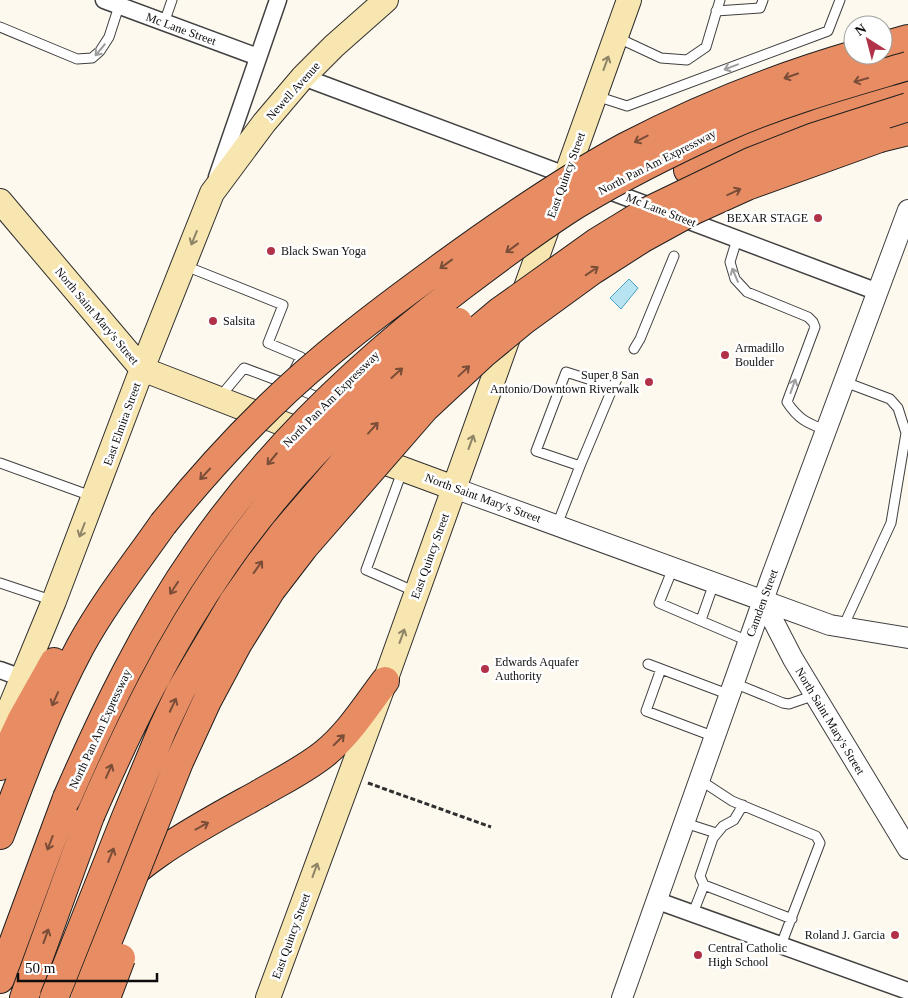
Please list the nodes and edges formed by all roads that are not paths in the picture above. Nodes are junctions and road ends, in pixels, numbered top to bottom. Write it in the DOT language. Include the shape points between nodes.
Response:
graph roads {
  1 [pos="104,0"];
  2 [pos="172,0"];
  3 [pos="278,0"];
  4 [pos="386,0"];
  5 [pos="629,0"];
  6 [pos="720,0"];
  7 [pos="763,0"];
  8 [pos="840,0"];
  9 [pos="119,6"];
  10 [pos="716,11"];
  11 [pos="164,23"];
  12 [pos="0,27"];
  13 [pos="616,37"];
  14 [pos="908,39"];
  15 [pos="893,43"];
  16 [pos="258,57"];
  17 [pos="843,59"];
  18 [pos="908,66"];
  19 [pos="303,77"];
  20 [pos="908,93"];
  21 [pos="595,96"];
  22 [pos="908,108"];
  23 [pos="908,131"];
  24 [pos="566,175"];
  25 [pos="212,193"];
  26 [pos="0,201"];
  27 [pos="908,210"];
  28 [pos="737,239"];
  29 [pos="674,256"];
  30 [pos="183,265"];
  31 [pos="878,292"];
  32 [pos="634,349"];
  33 [pos="142,369"];
  34 [pos="618,377"];
  35 [pos="845,382"];
  36 [pos="287,384"];
  37 [pos="613,387"];
  38 [pos="218,399"];
  39 [pos="340,407"];
  40 [pos="825,430"];
  41 [pos="0,463"];
  42 [pos="580,466"];
  43 [pos="403,469"];
  44 [pos="370,470"];
  45 [pos="454,488"];
  46 [pos="94,497"];
  47 [pos="163,524"];
  48 [pos="557,526"];
  49 [pos="673,568"];
  50 [pos="0,583"];
  51 [pos="714,583"];
  52 [pos="417,592"];
  53 [pos="54,601"];
  54 [pos="763,601"];
  55 [pos="701,620"];
  56 [pos="843,627"];
  57 [pos="908,638"];
  58 [pos="748,642"];
  59 [pos="648,664"];
  60 [pos="661,669"];
  61 [pos="11,674"];
  62 [pos="385,682"];
  63 [pos="732,689"];
  64 [pos="814,695"];
  65 [pos="0,732"];
  66 [pos="715,737"];
  67 [pos="0,766"];
  68 [pos="700,780"];
  69 [pos="743,805"];
  70 [pos="685,823"];
  71 [pos="716,833"];
  72 [pos="0,835"];
  73 [pos="908,849"];
  74 [pos="704,885"];
  75 [pos="658,901"];
  76 [pos="693,913"];
  77 [pos="792,919"];
  78 [pos="781,946"];
  79 [pos="0,979"];
  80 [pos="908,991"];
  81 [pos="24,998"];
  82 [pos="40,998"];
  83 [pos="54,998"];
  84 [pos="85,998"];
  85 [pos="106,998"];
  86 [pos="268,998"];
  87 [pos="622,998"];
  1 -- 9 [label="street, Mc Lane Street"];
  2 -- 11 [label="lane"];
  3 -- 16 [label="street, East Elmira Street"];
  4 -- 19 [label="main road, Newell Avenue"];
  5 -- 13 [label="main road, East Quincy Street"];
  6 -- 10 [label="lane"];
  7 -- 10 [label="lane" via="760,8"];
  8 -- 21 [label="lane, one-way" via="828,31 627,106"];
  9 -- 11 [label="street, Mc Lane Street"];
  9 -- 12 [label="lane, one-way" via="109,37 92,58 77,59"];
  10 -- 13 [label="lane" via="706,47 687,60 661,58"];
  11 -- 16 [label="street, Mc Lane Street"];
  21 -- 13 [label="main road, East Quincy Street, one-way"];
  14 -- 15 [label="highway"];
  16 -- 25 [label="street, East Elmira Street"];
  17 -- 47 [label="highway, North Pan Am Expressway, one-way, bridge" via="715,104 670,125 624,148 521,210 381,312 300,378 242,434"];
  18 -- 79 [label="highway, North Pan Am Expressway, one-way, bridge" via="765,111 630,173 525,239 440,302 329,397 239,497 198,551 142,642 67,798"];
  19 -- 24 [label="street, Mc Lane Street"];
  19 -- 25 [label="main road, Newell Avenue"];
  81 -- 20 [label="highway, North Pan Am Expressway, one-way, bridge" via="90,816 170,650 223,565 264,511 351,416 401,369 478,306 624,206 724,154 807,123"];
  21 -- 24 [label="main road, East Quincy Street"];
  83 -- 22 [label="highway, one-way, bridge" via="181,690 233,602 291,524 396,404 499,312 597,242 646,212 750,162 814,137"];
  44 -- 23 [label="highway, one-way, bridge" via="424,408 483,354 593,270 643,238 747,186"];
  24 -- 28 [label="street, Mc Lane Street"];
  45 -- 24 [label="main road, East Quincy Street, one-way"];
  25 -- 30 [label="main road, East Elmira Street, one-way"];
  26 -- 33 [label="main road, North Saint Mary's Street"];
  27 -- 31 [label="street, Camden Street"];
  28 -- 31 [label="street, Mc Lane Street"];
  40 -- 28 [label="lane, one-way" via="794,414 787,402 815,328 813,322 808,317 746,292 735,279 730,262"];
  29 -- 32 [label="lane"];
  30 -- 33 [label="main road, East Elmira Street"];
  30 -- 36 [label="lane" via="282,305 268,343 301,357"];
  31 -- 35 [label="street, Camden Street"];
  33 -- 38 [label="main road, North Saint Mary's Street"];
  33 -- 46 [label="main road, East Elmira Street"];
  34 -- 37 [label="lane"];
  35 -- 40 [label="street, Camden Street"];
  35 -- 56 [label="lane" via="890,399 898,408 906,433 891,523"];
  36 -- 38 [label="lane" via="244,368"];
  36 -- 39 [label="lane"];
  37 -- 42 [label="lane"];
  37 -- 42 [label="lane" via="566,372 536,451"];
  38 -- 43 [label="main road, North Saint Mary's Street" via="316,432"];
  40 -- 54 [label="street, Camden Street"];
  41 -- 46 [label="lane"];
  42 -- 48 [label="lane"];
  43 -- 45 [label="main road, North Saint Mary's Street"];
  43 -- 52 [label="lane" via="366,570"];
  44 -- 84 [label="highway, bridge" via="304,547 238,643 179,762"];
  44 -- 85 [label="highway, bridge" via="306,558 253,643 215,715 169,827"];
  45 -- 48 [label="street, North Saint Mary's Street"];
  45 -- 52 [label="main road, East Quincy Street"];
  46 -- 53 [label="main road, East Elmira Street, one-way"];
  47 -- 67 [label="highway" via="101,597 50,667"];
  47 -- 72 [label="highway, North Pan Am Expressway, one-way" via="113,594 77,653 45,720"];
  48 -- 49 [label="street, North Saint Mary's Street"];
  49 -- 51 [label="street, North Saint Mary's Street"];
  49 -- 55 [label="lane" via="659,603"];
  50 -- 53 [label="lane"];
  51 -- 54 [label="street, North Saint Mary's Street"];
  51 -- 55 [label="lane"];
  62 -- 52 [label="main road, East Quincy Street, one-way"];
  53 -- 61 [label="main road, East Elmira Street"];
  54 -- 56 [label="street"];
  54 -- 58 [label="street, Camden Street"];
  54 -- 64 [label="street, North Saint Mary's Street"];
  55 -- 58 [label="lane"];
  56 -- 57 [label="street"];
  58 -- 63 [label="street, Camden Street"];
  59 -- 60 [label="lane"];
  60 -- 63 [label="lane"];
  60 -- 66 [label="lane" via="646,711"];
  61 -- 65 [label="main road, East Elmira Street"];
  82 -- 62 [label="highway, one-way" via="69,943 89,916 141,865 324,754 342,738"];
  86 -- 62 [label="main road, East Quincy Street, one-way"];
  63 -- 64 [label="lane" via="789,704"];
  63 -- 66 [label="street, Camden Street"];
  64 -- 73 [label="street, North Saint Mary's Street"];
  66 -- 68 [label="street, Camden Street"];
  68 -- 69 [label="lane"];
  68 -- 70 [label="street, Camden Street"];
  69 -- 71 [label="lane" via="734,820"];
  69 -- 77 [label="lane" via="816,836 820,843"];
  70 -- 71 [label="lane"];
  70 -- 75 [label="street, Camden Street"];
  71 -- 74 [label="lane" via="700,876"];
  74 -- 76 [label="lane"];
  74 -- 77 [label="lane"];
  75 -- 76 [label="street"];
  75 -- 87 [label="street, Camden Street"];
  76 -- 78 [label="street"];
  77 -- 78 [label="lane"];
  78 -- 80 [label="street"];
}
